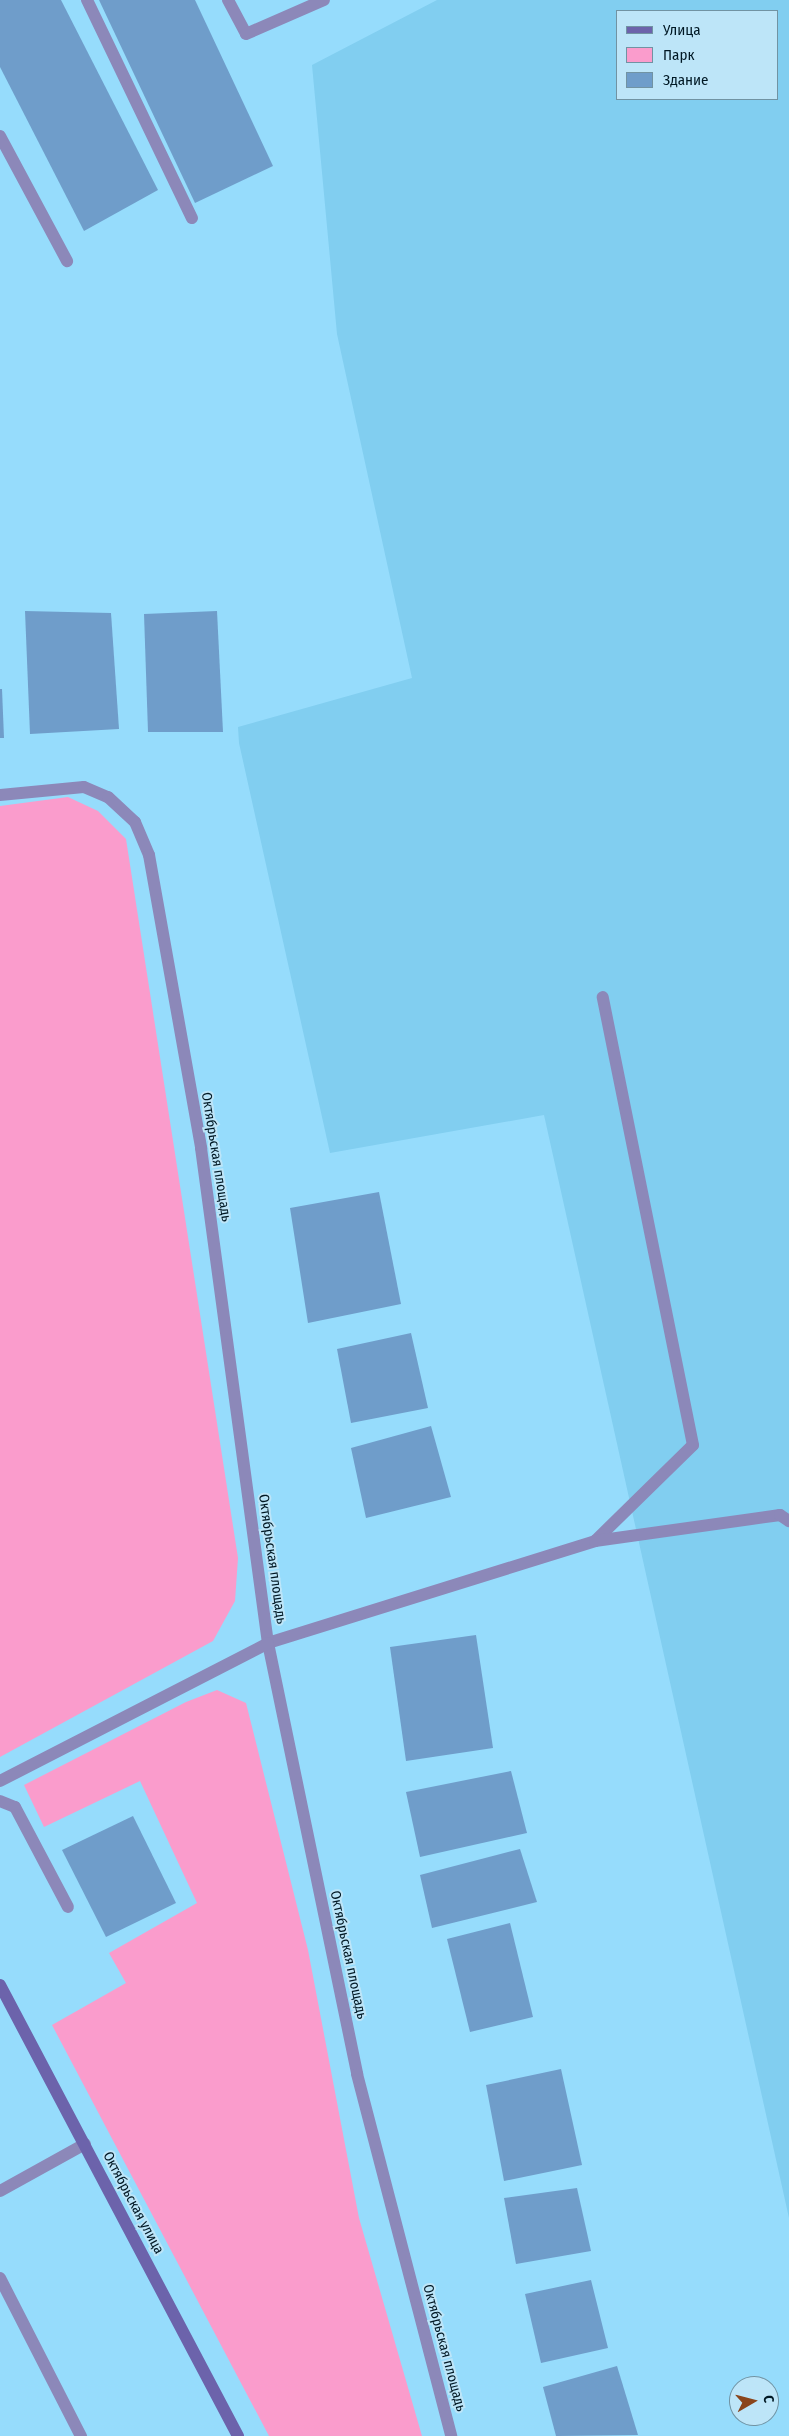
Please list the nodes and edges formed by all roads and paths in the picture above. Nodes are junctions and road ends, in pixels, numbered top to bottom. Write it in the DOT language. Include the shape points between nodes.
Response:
graph roads {
  1 [pos="87,0"];
  2 [pos="228,0"];
  3 [pos="324,0"];
  4 [pos="0,136"];
  5 [pos="192,218"];
  6 [pos="67,261"];
  7 [pos="0,795"];
  8 [pos="603,997"];
  9 [pos="789,1521"];
  10 [pos="596,1541"];
  11 [pos="268,1643"];
  12 [pos="0,1781"];
  13 [pos="0,1801"];
  14 [pos="68,1907"];
  15 [pos="0,1985"];
  16 [pos="85,2144"];
  17 [pos="0,2191"];
  18 [pos="0,2278"];
  19 [pos="81,2436"];
  20 [pos="238,2436"];
  21 [pos="451,2436"];
  1 -- 5 [label="street"];
  2 -- 3 [label="street" via="246,34"];
  4 -- 6 [label="street"];
  7 -- 11 [label="street, Октябрьская площадь" via="84,787 108,797 135,822 149,855 201,1148"];
  8 -- 10 [label="street" via="693,1445"];
  9 -- 10 [label="street" via="780,1515"];
  10 -- 11 [label="street"];
  11 -- 12 [label="street"];
  11 -- 21 [label="street, Октябрьская площадь" via="356,2074"];
  13 -- 14 [label="street" via="15,1807"];
  15 -- 16 [label="street, Октябрьская улица"];
  16 -- 17 [label="street"];
  16 -- 20 [label="street, Октябрьская улица"];
  18 -- 19 [label="street"];
}
